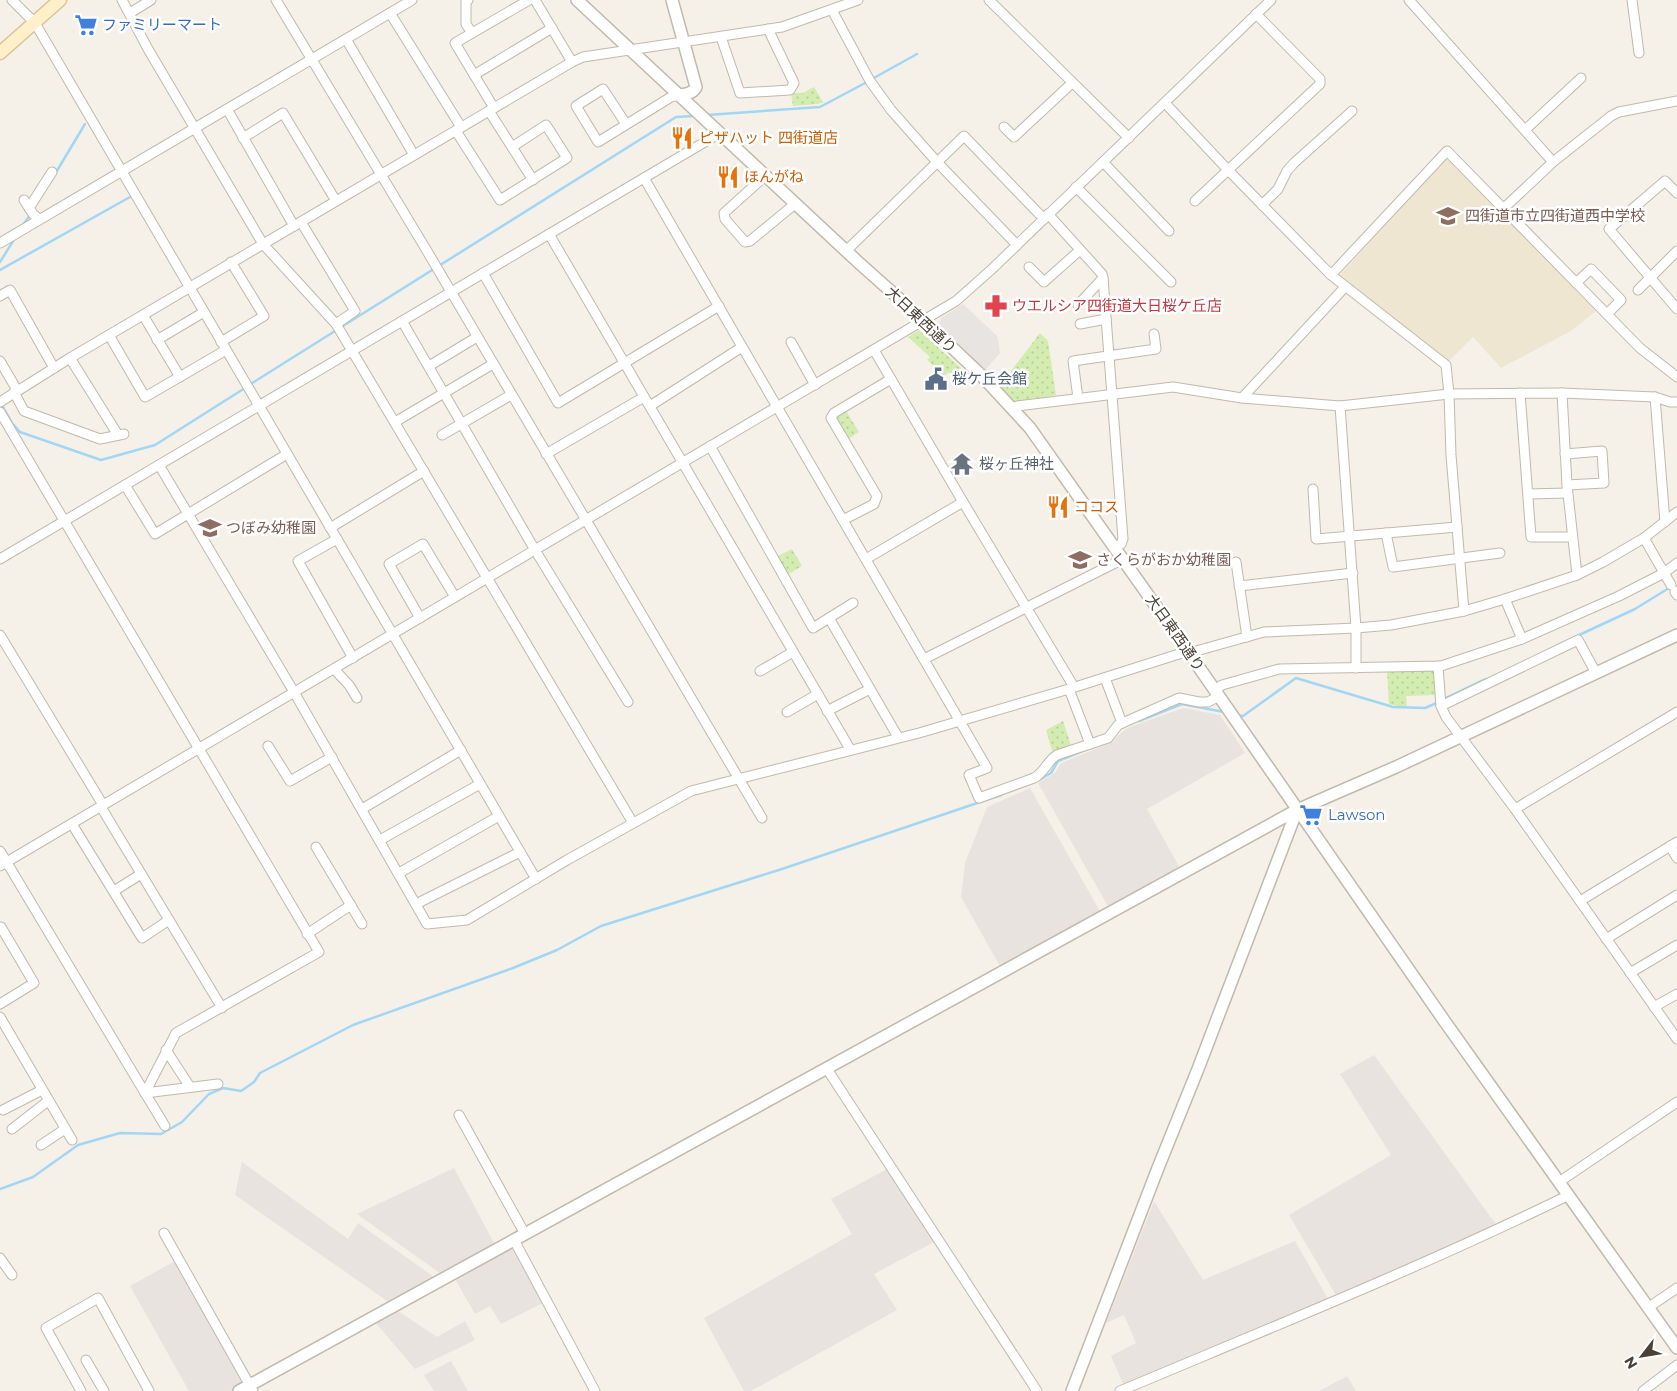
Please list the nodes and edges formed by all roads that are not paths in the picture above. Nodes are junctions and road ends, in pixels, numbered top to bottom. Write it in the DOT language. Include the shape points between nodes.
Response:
graph roads {
  1 [pos="12,0"];
  2 [pos="60,0"];
  3 [pos="122,0"];
  4 [pos="152,0"];
  5 [pos="276,0"];
  6 [pos="412,0"];
  7 [pos="468,0"];
  8 [pos="529,0"];
  9 [pos="535,0"];
  10 [pos="577,0"];
  11 [pos="672,0"];
  12 [pos="858,0"];
  13 [pos="988,0"];
  14 [pos="1271,0"];
  15 [pos="1409,0"];
  16 [pos="1632,0"];
  17 [pos="832,10"];
  18 [pos="130,13"];
  19 [pos="390,13"];
  20 [pos="1256,14"];
  21 [pos="34,23"];
  22 [pos="552,28"];
  23 [pos="768,29"];
  24 [pos="472,33"];
  25 [pos="721,37"];
  26 [pos="346,38"];
  27 [pos="683,42"];
  28 [pos="631,50"];
  29 [pos="0,53"];
  30 [pos="1639,53"];
  31 [pos="312,59"];
  32 [pos="572,62"];
  33 [pos="474,74"];
  34 [pos="1581,78"];
  35 [pos="1072,83"];
  36 [pos="680,95"];
  37 [pos="1677,101"];
  38 [pos="1165,103"];
  39 [pos="227,109"];
  40 [pos="491,110"];
  41 [pos="1352,110"];
  42 [pos="626,124"];
  43 [pos="1004,127"];
  44 [pos="196,128"];
  45 [pos="458,129"];
  46 [pos="1525,130"];
  47 [pos="720,133"];
  48 [pos="243,138"];
  49 [pos="1129,138"];
  50 [pos="512,147"];
  51 [pos="414,155"];
  52 [pos="937,162"];
  53 [pos="1103,162"];
  54 [pos="1553,162"];
  55 [pos="1228,170"];
  56 [pos="121,171"];
  57 [pos="52,172"];
  58 [pos="380,175"];
  59 [pos="766,175"];
  60 [pos="644,178"];
  61 [pos="533,180"];
  62 [pos="1076,188"];
  63 [pos="1677,193"];
  64 [pos="1195,200"];
  65 [pos="336,201"];
  66 [pos="796,203"];
  67 [pos="1262,205"];
  68 [pos="1503,209"];
  69 [pos="1046,216"];
  70 [pos="40,219"];
  71 [pos="297,224"];
  72 [pos="1169,231"];
  73 [pos="549,234"];
  74 [pos="0,243"];
  75 [pos="263,244"];
  76 [pos="1017,245"];
  77 [pos="1080,250"];
  78 [pos="846,251"];
  79 [pos="1677,251"];
  80 [pos="231,262"];
  81 [pos="1029,267"];
  82 [pos="483,273"];
  83 [pos="1331,275"];
  84 [pos="1104,278"];
  85 [pos="1650,278"];
  86 [pos="1171,282"];
  87 [pos="1576,283"];
  88 [pos="190,288"];
  89 [pos="1345,288"];
  90 [pos="1638,290"];
  91 [pos="450,292"];
  92 [pos="0,296"];
  93 [pos="1078,305"];
  94 [pos="719,306"];
  95 [pos="1677,309"];
  96 [pos="204,312"];
  97 [pos="1608,314"];
  98 [pos="143,315"];
  99 [pos="1106,319"];
  100 [pos="924,320"];
  101 [pos="402,321"];
  102 [pos="336,324"];
  103 [pos="1080,324"];
  104 [pos="1154,334"];
  105 [pos="108,335"];
  106 [pos="477,337"];
  107 [pos="158,340"];
  108 [pos="791,342"];
  109 [pos="224,346"];
  110 [pos="742,347"];
  111 [pos="352,350"];
  112 [pos="874,350"];
  113 [pos="1109,355"];
  114 [pos="70,358"];
  115 [pos="0,361"];
  116 [pos="625,363"];
  117 [pos="493,364"];
  118 [pos="429,366"];
  119 [pos="54,368"];
  120 [pos="180,377"];
  121 [pos="1677,377"];
  122 [pos="891,379"];
  123 [pos="815,385"];
  124 [pos="16,391"];
  125 [pos="444,393"];
  126 [pos="1520,393"];
  127 [pos="1562,393"];
  128 [pos="1112,394"];
  129 [pos="1449,394"];
  130 [pos="511,395"];
  131 [pos="1656,397"];
  132 [pos="644,398"];
  133 [pos="1078,398"];
  134 [pos="1242,398"];
  135 [pos="0,402"];
  136 [pos="1677,402"];
  137 [pos="259,406"];
  138 [pos="650,406"];
  139 [pos="1340,406"];
  140 [pos="777,407"];
  141 [pos="1014,409"];
  142 [pos="0,412"];
  143 [pos="395,422"];
  144 [pos="462,423"];
  145 [pos="442,435"];
  146 [pos="710,446"];
  147 [pos="287,454"];
  148 [pos="546,454"];
  149 [pos="1565,454"];
  150 [pos="683,463"];
  151 [pos="159,465"];
  152 [pos="424,471"];
  153 [pos="125,484"];
  154 [pos="1313,489"];
  155 [pos="1567,489"];
  156 [pos="1528,494"];
  157 [pos="963,502"];
  158 [pos="1677,512"];
  159 [pos="189,514"];
  160 [pos="585,520"];
  161 [pos="843,520"];
  162 [pos="63,521"];
  163 [pos="1665,522"];
  164 [pos="1457,526"];
  165 [pos="330,528"];
  166 [pos="1386,533"];
  167 [pos="1350,536"];
  168 [pos="1572,537"];
  169 [pos="1644,538"];
  170 [pos="337,539"];
  171 [pos="1115,548"];
  172 [pos="536,550"];
  173 [pos="1500,553"];
  174 [pos="0,559"];
  175 [pos="866,559"];
  176 [pos="1123,559"];
  177 [pos="1460,559"];
  178 [pos="1236,562"];
  179 [pos="1677,563"];
  180 [pos="1353,573"];
  181 [pos="1664,574"];
  182 [pos="1577,575"];
  183 [pos="487,578"];
  184 [pos="1239,586"];
  185 [pos="1674,588"];
  186 [pos="1677,595"];
  187 [pos="455,597"];
  188 [pos="1505,600"];
  189 [pos="853,603"];
  190 [pos="1027,608"];
  191 [pos="1464,610"];
  192 [pos="420,618"];
  193 [pos="829,618"];
  194 [pos="1356,628"];
  195 [pos="0,634"];
  196 [pos="393,634"];
  197 [pos="1677,635"];
  198 [pos="1247,637"];
  199 [pos="1522,639"];
  200 [pos="793,652"];
  201 [pos="1190,653"];
  202 [pos="353,658"];
  203 [pos="924,659"];
  204 [pos="1438,666"];
  205 [pos="1356,668"];
  206 [pos="334,669"];
  207 [pos="760,671"];
  208 [pos="1596,674"];
  209 [pos="1105,678"];
  210 [pos="1072,688"];
  211 [pos="870,689"];
  212 [pos="294,692"];
  213 [pos="1217,693"];
  214 [pos="818,694"];
  215 [pos="357,698"];
  216 [pos="628,702"];
  217 [pos="1441,706"];
  218 [pos="827,711"];
  219 [pos="787,712"];
  220 [pos="1677,712"];
  221 [pos="960,720"];
  222 [pos="1122,723"];
  223 [pos="898,738"];
  224 [pos="1460,738"];
  225 [pos="1090,744"];
  226 [pos="268,746"];
  227 [pos="198,749"];
  228 [pos="461,750"];
  229 [pos="850,750"];
  230 [pos="332,758"];
  231 [pos="738,778"];
  232 [pos="480,784"];
  233 [pos="102,806"];
  234 [pos="362,809"];
  235 [pos="1297,810"];
  236 [pos="1515,810"];
  237 [pos="499,816"];
  238 [pos="762,818"];
  239 [pos="633,823"];
  240 [pos="72,824"];
  241 [pos="380,840"];
  242 [pos="1674,844"];
  243 [pos="316,847"];
  244 [pos="0,851"];
  245 [pos="520,852"];
  246 [pos="1677,858"];
  247 [pos="3,864"];
  248 [pos="398,873"];
  249 [pos="142,874"];
  250 [pos="536,879"];
  251 [pos="114,892"];
  252 [pos="1677,895"];
  253 [pos="1580,901"];
  254 [pos="416,904"];
  255 [pos="350,905"];
  256 [pos="169,920"];
  257 [pos="362,924"];
  258 [pos="0,928"];
  259 [pos="307,934"];
  260 [pos="1606,939"];
  261 [pos="1677,944"];
  262 [pos="1630,973"];
  263 [pos="1677,994"];
  264 [pos="0,1004"];
  265 [pos="1654,1007"];
  266 [pos="222,1008"];
  267 [pos="1,1021"];
  268 [pos="1677,1039"];
  269 [pos="166,1050"];
  270 [pos="826,1069"];
  271 [pos="218,1084"];
  272 [pos="190,1087"];
  273 [pos="42,1090"];
  274 [pos="145,1093"];
  275 [pos="48,1101"];
  276 [pos="1677,1102"];
  277 [pos="2,1110"];
  278 [pos="459,1115"];
  279 [pos="165,1126"];
  280 [pos="12,1129"];
  281 [pos="65,1129"];
  282 [pos="72,1140"];
  283 [pos="41,1145"];
  284 [pos="1559,1182"];
  285 [pos="1569,1195"];
  286 [pos="164,1233"];
  287 [pos="525,1234"];
  288 [pos="514,1240"];
  289 [pos="0,1258"];
  290 [pos="12,1275"];
  291 [pos="1677,1288"];
  292 [pos="1649,1307"];
  293 [pos="1677,1348"];
  294 [pos="86,1360"];
  295 [pos="1677,1365"];
  296 [pos="252,1388"];
  297 [pos="81,1391"];
  298 [pos="104,1391"];
  299 [pos="149,1391"];
  300 [pos="239,1391"];
  301 [pos="595,1391"];
  302 [pos="1037,1391"];
  303 [pos="1072,1391"];
  304 [pos="1120,1391"];
  305 [pos="1643,1391"];
  1 -- 21 [label="street"];
  2 -- 21 [label="main road"];
  3 -- 18 [label="street"];
  4 -- 18 [label="street"];
  5 -- 31 [label="street"];
  6 -- 19 [label="street"];
  7 -- 24 [label="street" via="466,24"];
  8 -- 24 [label="street"];
  9 -- 22 [label="street"];
  10 -- 28 [label="street, 大日東西通り"];
  11 -- 27 [label="street"];
  12 -- 17 [label="street"];
  13 -- 35 [label="street"];
  14 -- 20 [label="street"];
  15 -- 46 [label="street"];
  16 -- 30 [label="street"];
  17 -- 23 [label="street"];
  17 -- 52 [label="street" via="870,81"];
  18 -- 44 [label="street"];
  19 -- 26 [label="street"];
  19 -- 45 [label="street"];
  20 -- 38 [label="street"];
  20 -- 55 [label="street" via="1320,79 1320,84"];
  21 -- 29 [label="main road"];
  21 -- 56 [label="street"];
  22 -- 32 [label="street"];
  22 -- 33 [label="street"];
  23 -- 25 [label="street"];
  23 -- 25 [label="street" via="794,82 790,90 740,93"];
  24 -- 33 [label="street" via="455,43"];
  25 -- 27 [label="street"];
  26 -- 31 [label="street"];
  26 -- 51 [label="street"];
  27 -- 28 [label="street"];
  27 -- 36 [label="street" via="696,86 694,91"];
  28 -- 32 [label="street" via="583,57"];
  28 -- 36 [label="street, 大日東西通り"];
  31 -- 39 [label="street"];
  31 -- 58 [label="street"];
  32 -- 40 [label="street"];
  33 -- 40 [label="street"];
  34 -- 46 [label="street"];
  35 -- 43 [label="street" via="1014,137"];
  35 -- 49 [label="street"];
  36 -- 42 [label="street"];
  36 -- 47 [label="street, 大日東西通り"];
  37 -- 54 [label="street" via="1619,112"];
  38 -- 49 [label="street"];
  38 -- 55 [label="street"];
  39 -- 44 [label="street"];
  39 -- 48 [label="street"];
  40 -- 45 [label="street"];
  40 -- 50 [label="street"];
  41 -- 67 [label="street" via="1294,163 1278,189"];
  42 -- 42 [label="street" via="598,142 576,106 603,90"];
  44 -- 56 [label="street"];
  44 -- 75 [label="street"];
  45 -- 51 [label="street"];
  45 -- 61 [label="street" via="500,200"];
  46 -- 54 [label="street"];
  47 -- 59 [label="street, 大日東西通り"];
  47 -- 60 [label="street"];
  48 -- 65 [label="street" via="284,113"];
  48 -- 71 [label="street"];
  49 -- 53 [label="street"];
  50 -- 61 [label="street"];
  50 -- 61 [label="street" via="546,125 567,158"];
  51 -- 58 [label="street"];
  52 -- 69 [label="street" via="964,136"];
  52 -- 76 [label="street"];
  52 -- 78 [label="street"];
  53 -- 62 [label="street"];
  53 -- 72 [label="street"];
  54 -- 68 [label="street"];
  55 -- 64 [label="street"];
  55 -- 67 [label="street"];
  56 -- 70 [label="street"];
  56 -- 88 [label="street"];
  57 -- 70 [label="street" via="27,204"];
  58 -- 65 [label="street"];
  58 -- 91 [label="street"];
  59 -- 66 [label="street, 大日東西通り"];
  59 -- 66 [label="street" via="724,213 725,219 745,242"];
  60 -- 73 [label="street"];
  60 -- 94 [label="street"];
  62 -- 69 [label="street"];
  62 -- 86 [label="street"];
  63 -- 85 [label="street" via="1665,181 1609,229"];
  65 -- 71 [label="street"];
  66 -- 78 [label="street, 大日東西通り"];
  67 -- 83 [label="street"];
  68 -- 83 [label="street" via="1447,151"];
  68 -- 87 [label="street"];
  69 -- 76 [label="street"];
  69 -- 77 [label="street"];
  70 -- 74 [label="street"];
  71 -- 75 [label="street"];
  71 -- 102 [label="street" via="355,312"];
  73 -- 82 [label="street"];
  73 -- 116 [label="street"];
  75 -- 80 [label="street"];
  75 -- 102 [label="street"];
  76 -- 100 [label="street" via="959,298"];
  77 -- 81 [label="street" via="1044,282"];
  77 -- 84 [label="street"];
  78 -- 100 [label="street, 大日東西通り"];
  79 -- 85 [label="street"];
  80 -- 88 [label="street"];
  80 -- 109 [label="street" via="264,316"];
  82 -- 91 [label="street"];
  82 -- 116 [label="street" via="558,402"];
  83 -- 89 [label="street"];
  84 -- 93 [label="street"];
  84 -- 99 [label="street"];
  85 -- 90 [label="street"];
  85 -- 95 [label="street"];
  87 -- 97 [label="street"];
  87 -- 97 [label="street" via="1591,269 1621,300"];
  88 -- 96 [label="street"];
  88 -- 98 [label="street"];
  89 -- 129 [label="street" via="1446,365"];
  89 -- 134 [label="street"];
  91 -- 101 [label="street"];
  91 -- 106 [label="street"];
  92 -- 119 [label="street" via="10,290"];
  94 -- 110 [label="street"];
  94 -- 116 [label="street"];
  96 -- 107 [label="street"];
  96 -- 109 [label="street"];
  97 -- 121 [label="street" via="1640,348"];
  98 -- 105 [label="street"];
  98 -- 107 [label="street"];
  99 -- 103 [label="street"];
  99 -- 113 [label="street"];
  100 -- 112 [label="street"];
  100 -- 141 [label="street, 大日東西通り"];
  101 -- 111 [label="street"];
  101 -- 118 [label="street"];
  102 -- 111 [label="street"];
  104 -- 113 [label="street" via="1156,349"];
  105 -- 114 [label="street"];
  105 -- 120 [label="street" via="145,397"];
  106 -- 117 [label="street"];
  106 -- 118 [label="street"];
  107 -- 120 [label="street"];
  108 -- 123 [label="street"];
  109 -- 120 [label="street"];
  109 -- 137 [label="street"];
  110 -- 138 [label="street"];
  110 -- 140 [label="street"];
  111 -- 137 [label="street"];
  111 -- 143 [label="street"];
  112 -- 122 [label="street"];
  112 -- 123 [label="street"];
  113 -- 128 [label="street"];
  113 -- 133 [label="street" via="1073,361"];
  114 -- 119 [label="street"];
  114 -- 124 [label="street" via="121,435 100,439 24,411"];
  115 -- 124 [label="street"];
  116 -- 132 [label="street"];
  117 -- 125 [label="street"];
  117 -- 130 [label="street"];
  118 -- 125 [label="street"];
  119 -- 124 [label="street"];
  122 -- 157 [label="street"];
  122 -- 161 [label="street" via="834,413 831,418 877,496 874,504"];
  123 -- 140 [label="street"];
  124 -- 135 [label="street"];
  125 -- 143 [label="street"];
  125 -- 144 [label="street"];
  126 -- 127 [label="street"];
  126 -- 129 [label="street"];
  126 -- 156 [label="street"];
  127 -- 131 [label="street"];
  127 -- 149 [label="street"];
  128 -- 133 [label="street"];
  128 -- 134 [label="street" via="1173,388"];
  128 -- 171 [label="street" via="1123,539"];
  129 -- 139 [label="street"];
  129 -- 164 [label="street"];
  130 -- 144 [label="street"];
  130 -- 148 [label="street"];
  131 -- 136 [label="street"];
  131 -- 163 [label="street"];
  132 -- 138 [label="street"];
  132 -- 148 [label="street"];
  133 -- 141 [label="street"];
  134 -- 139 [label="street"];
  137 -- 147 [label="street"];
  137 -- 151 [label="street"];
  138 -- 150 [label="street"];
  139 -- 167 [label="street"];
  140 -- 146 [label="street"];
  140 -- 161 [label="street"];
  141 -- 171 [label="street, 大日東西通り"];
  142 -- 162 [label="street"];
  143 -- 152 [label="street"];
  144 -- 145 [label="street"];
  144 -- 172 [label="street"];
  146 -- 150 [label="street"];
  146 -- 193 [label="street" via="813,628"];
  147 -- 159 [label="street"];
  147 -- 165 [label="street"];
  148 -- 160 [label="street"];
  149 -- 155 [label="street"];
  149 -- 155 [label="street" via="1602,451 1604,483"];
  150 -- 160 [label="street"];
  150 -- 200 [label="street"];
  151 -- 153 [label="street"];
  151 -- 159 [label="street"];
  152 -- 165 [label="street"];
  152 -- 183 [label="street"];
  153 -- 159 [label="street" via="155,534"];
  153 -- 162 [label="street"];
  154 -- 167 [label="street" via="1316,539"];
  155 -- 156 [label="street"];
  155 -- 168 [label="street"];
  156 -- 168 [label="street" via="1531,537"];
  157 -- 175 [label="street"];
  157 -- 190 [label="street"];
  158 -- 163 [label="street"];
  159 -- 212 [label="street"];
  160 -- 172 [label="street"];
  160 -- 231 [label="street"];
  161 -- 175 [label="street"];
  162 -- 174 [label="street"];
  162 -- 227 [label="street"];
  163 -- 169 [label="street"];
  164 -- 166 [label="street"];
  164 -- 177 [label="street"];
  165 -- 170 [label="street"];
  166 -- 167 [label="street"];
  166 -- 177 [label="street" via="1393,567"];
  167 -- 180 [label="street"];
  168 -- 182 [label="street"];
  169 -- 181 [label="street"];
  169 -- 182 [label="street"];
  170 -- 196 [label="street"];
  170 -- 202 [label="street" via="298,562"];
  171 -- 176 [label="street, 大日東西通り"];
  172 -- 183 [label="street"];
  172 -- 216 [label="street"];
  173 -- 177 [label="street"];
  175 -- 203 [label="street"];
  176 -- 190 [label="street"];
  176 -- 201 [label="street, 大日東西通り"];
  177 -- 191 [label="street"];
  178 -- 184 [label="street"];
  179 -- 181 [label="street"];
  180 -- 184 [label="street"];
  180 -- 194 [label="street"];
  181 -- 185 [label="street"];
  181 -- 199 [label="street"];
  182 -- 188 [label="street"];
  183 -- 187 [label="street"];
  183 -- 239 [label="street"];
  184 -- 198 [label="street"];
  185 -- 186 [label="street"];
  187 -- 192 [label="street"];
  187 -- 192 [label="street" via="423,544 389,564"];
  188 -- 191 [label="street"];
  188 -- 199 [label="street"];
  189 -- 193 [label="street"];
  190 -- 203 [label="street"];
  190 -- 210 [label="street"];
  191 -- 194 [label="street" via="1391,625"];
  192 -- 196 [label="street"];
  193 -- 211 [label="street"];
  194 -- 198 [label="street" via="1264,632"];
  194 -- 205 [label="street"];
  195 -- 233 [label="street"];
  196 -- 202 [label="street"];
  196 -- 228 [label="street"];
  197 -- 208 [label="street"];
  198 -- 201 [label="street"];
  199 -- 204 [label="street"];
  200 -- 207 [label="street"];
  200 -- 214 [label="street"];
  201 -- 209 [label="street"];
  201 -- 213 [label="street, 大日東西通り"];
  202 -- 206 [label="street"];
  203 -- 221 [label="street"];
  204 -- 205 [label="street"];
  204 -- 217 [label="street"];
  205 -- 213 [label="street" via="1279,669 1222,685"];
  206 -- 212 [label="street"];
  206 -- 215 [label="street"];
  208 -- 217 [label="street" via="1578,640"];
  208 -- 224 [label="street"];
  209 -- 210 [label="street"];
  209 -- 222 [label="street"];
  210 -- 221 [label="street"];
  210 -- 225 [label="street"];
  211 -- 218 [label="street"];
  211 -- 223 [label="street"];
  212 -- 227 [label="street"];
  212 -- 230 [label="street"];
  213 -- 222 [label="street" via="1208,702 1179,698"];
  213 -- 235 [label="street, 大日東西通り"];
  214 -- 218 [label="street"];
  214 -- 219 [label="street"];
  217 -- 224 [label="street"];
  218 -- 229 [label="street"];
  220 -- 236 [label="street"];
  221 -- 223 [label="street"];
  221 -- 225 [label="street" via="988,768 969,775 978,798 1034,778 1052,759"];
  222 -- 225 [label="street" via="1108,738"];
  223 -- 229 [label="street"];
  224 -- 235 [label="street"];
  224 -- 236 [label="street"];
  226 -- 230 [label="street" via="290,781"];
  227 -- 233 [label="street"];
  227 -- 259 [label="street"];
  228 -- 232 [label="street"];
  228 -- 234 [label="street"];
  229 -- 231 [label="street"];
  230 -- 234 [label="street"];
  231 -- 238 [label="street"];
  231 -- 239 [label="street" via="692,791"];
  232 -- 237 [label="street"];
  232 -- 241 [label="street"];
  233 -- 240 [label="street"];
  233 -- 249 [label="street"];
  234 -- 241 [label="street"];
  235 -- 270 [label="street"];
  235 -- 284 [label="street, 大日東西通り"];
  235 -- 303 [label="street"];
  236 -- 253 [label="street"];
  237 -- 245 [label="street"];
  237 -- 248 [label="street"];
  239 -- 250 [label="street"];
  240 -- 247 [label="street"];
  240 -- 251 [label="street"];
  241 -- 248 [label="street"];
  242 -- 246 [label="street"];
  242 -- 253 [label="street"];
  243 -- 255 [label="street"];
  244 -- 247 [label="street"];
  245 -- 250 [label="street"];
  245 -- 254 [label="street"];
  247 -- 274 [label="street"];
  248 -- 254 [label="street"];
  249 -- 251 [label="street"];
  249 -- 256 [label="street"];
  250 -- 254 [label="street" via="467,920 427,924"];
  251 -- 256 [label="street" via="142,938"];
  252 -- 260 [label="street"];
  253 -- 260 [label="street"];
  255 -- 257 [label="street"];
  255 -- 259 [label="street"];
  256 -- 266 [label="street"];
  258 -- 264 [label="street" via="34,983"];
  259 -- 266 [label="street" via="319,952"];
  260 -- 262 [label="street"];
  261 -- 262 [label="street"];
  262 -- 265 [label="street"];
  263 -- 265 [label="street"];
  265 -- 268 [label="street"];
  266 -- 269 [label="street" via="176,1033"];
  267 -- 273 [label="street"];
  269 -- 272 [label="street"];
  269 -- 274 [label="street"];
  270 -- 287 [label="street"];
  270 -- 302 [label="street"];
  271 -- 272 [label="street"];
  272 -- 274 [label="street"];
  273 -- 275 [label="street"];
  273 -- 277 [label="street"];
  274 -- 279 [label="street"];
  275 -- 280 [label="street"];
  275 -- 281 [label="street"];
  276 -- 284 [label="street"];
  278 -- 287 [label="street"];
  281 -- 282 [label="street"];
  281 -- 283 [label="street"];
  284 -- 285 [label="street, 大日東西通り"];
  285 -- 292 [label="street, 大日東西通り"];
  285 -- 304 [label="street" via="1352,1293"];
  286 -- 296 [label="street"];
  287 -- 288 [label="street"];
  288 -- 296 [label="street"];
  288 -- 301 [label="street"];
  289 -- 290 [label="street"];
  291 -- 292 [label="street"];
  292 -- 293 [label="street, 大日東西通り"];
  294 -- 298 [label="street"];
  295 -- 305 [label="street"];
  296 -- 300 [label="street"];
  297 -- 299 [label="street" via="46,1328 98,1298"];
}
